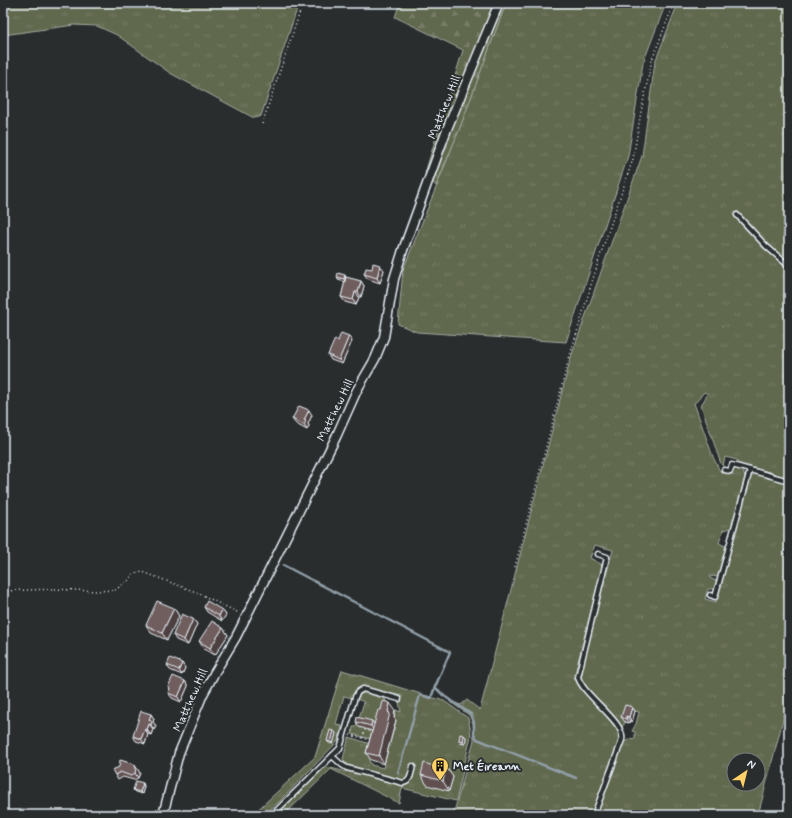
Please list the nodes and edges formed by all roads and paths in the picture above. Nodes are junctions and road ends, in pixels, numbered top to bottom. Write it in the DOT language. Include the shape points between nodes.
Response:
graph roads {
  1 [pos="303,3"];
  2 [pos="499,3"];
  3 [pos="674,3"];
  4 [pos="262,124"];
  5 [pos="736,215"];
  6 [pos="789,266"];
  7 [pos="724,470"];
  8 [pos="750,470"];
  9 [pos="789,481"];
  10 [pos="598,554"];
  11 [pos="515,567"];
  12 [pos="3,591"];
  13 [pos="710,595"];
  14 [pos="246,616"];
  15 [pos="399,699"];
  16 [pos="346,725"];
  17 [pos="372,732"];
  18 [pos="363,738"];
  19 [pos="374,741"];
  20 [pos="332,756"];
  21 [pos="413,766"];
  22 [pos="163,815"];
  23 [pos="272,815"];
  24 [pos="594,815"];
  1 -- 4 [label="path"];
  2 -- 14 [label="street, Matthew Hill" via="447,129 403,250 394,279 384,337 376,359 357,390"];
  3 -- 11 [label="path" via="652,60 633,159 568,362"];
  5 -- 6 [label="lane"];
  7 -- 8 [label="lane" via="730,471 732,464"];
  8 -- 9 [label="lane"];
  8 -- 13 [label="lane" via="715,597"];
  10 -- 24 [label="lane" via="607,557 578,677 583,687 621,730 622,737"];
  12 -- 14 [label="path" via="115,590 133,574 143,572 196,592"];
  14 -- 22 [label="street, Matthew Hill" via="203,694 180,753"];
  15 -- 16 [label="lane" via="391,700 360,690 355,697"];
  16 -- 18 [label="path" via="351,727 349,734"];
  16 -- 20 [label="lane" via="340,748"];
  17 -- 18 [label="path" via="365,730"];
  18 -- 19 [label="path"];
  20 -- 21 [label="lane" via="347,768 403,783 409,780"];
  20 -- 23 [label="lane"];
}
